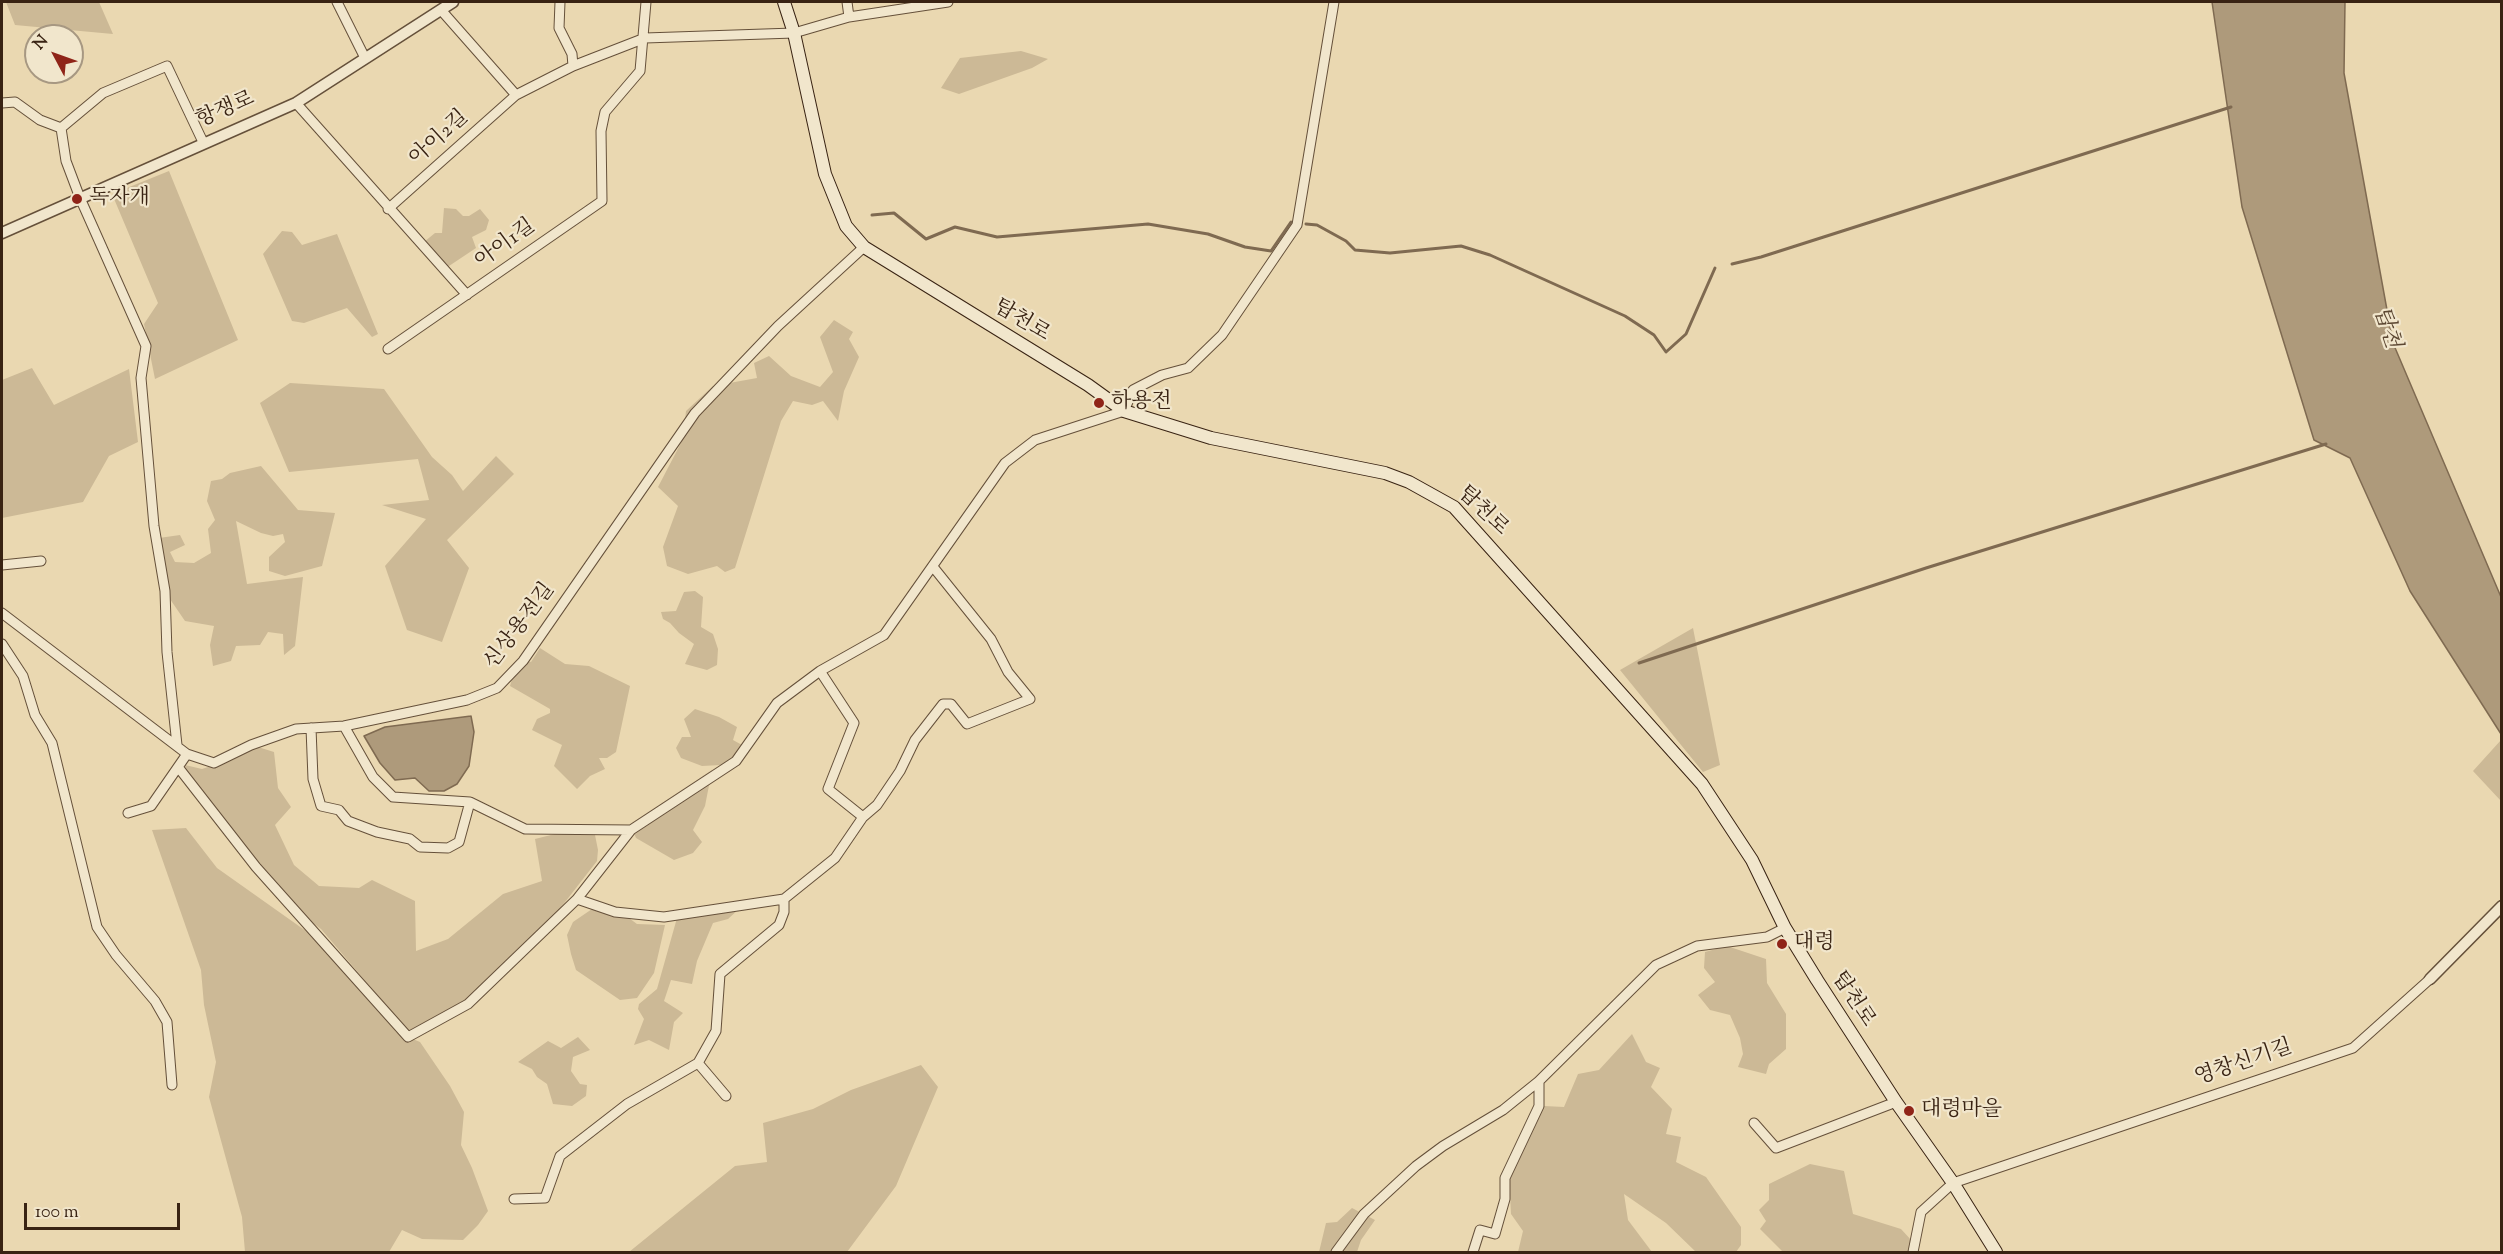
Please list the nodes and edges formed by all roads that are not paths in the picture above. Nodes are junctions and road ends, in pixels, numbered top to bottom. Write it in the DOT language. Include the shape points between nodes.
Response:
graph roads {
  1 [pos="338,2"];
  2 [pos="453,2"];
  3 [pos="560,2"];
  4 [pos="646,2"];
  5 [pos="776,2"];
  6 [pos="784,2"];
  7 [pos="848,2"];
  8 [pos="948,2"];
  9 [pos="1334,2"];
  10 [pos="441,10"];
  11 [pos="849,17"];
  12 [pos="794,33"];
  13 [pos="645,38"];
  14 [pos="365,58"];
  15 [pos="573,66"];
  16 [pos="516,95"];
  17 [pos="2,103"];
  18 [pos="296,103"];
  19 [pos="61,128"];
  20 [pos="203,142"];
  21 [pos="80,198"];
  22 [pos="388,209"];
  23 [pos="2,233"];
  24 [pos="864,247"];
  25 [pos="467,295"];
  26 [pos="388,349"];
  27 [pos="1124,411"];
  28 [pos="41,561"];
  29 [pos="2,565"];
  30 [pos="934,568"];
  31 [pos="2,613"];
  32 [pos="2,644"];
  33 [pos="820,671"];
  34 [pos="344,726"];
  35 [pos="311,728"];
  36 [pos="177,745"];
  37 [pos="187,754"];
  38 [pos="178,767"];
  39 [pos="470,802"];
  40 [pos="128,813"];
  41 [pos="863,817"];
  42 [pos="631,830"];
  43 [pos="578,898"];
  44 [pos="784,898"];
  45 [pos="2502,906"];
  46 [pos="1785,928"];
  47 [pos="2430,979"];
  48 [pos="698,1063"];
  49 [pos="1539,1081"];
  50 [pos="172,1085"];
  51 [pos="726,1096"];
  52 [pos="1896,1102"];
  53 [pos="1754,1123"];
  54 [pos="1953,1183"];
  55 [pos="514,1199"];
  56 [pos="1336,1252"];
  57 [pos="1473,1252"];
  58 [pos="1913,1252"];
  59 [pos="1996,1252"];
  1 -- 14 [label="street"];
  2 -- 10 [label="street, 항쟁로"];
  3 -- 15 [label="street" via="559,28 572,54"];
  4 -- 13 [label="street, 아이1길"];
  5 -- 6 [label="street"];
  6 -- 12 [label="main road, 탑천로"];
  7 -- 11 [label="street"];
  8 -- 11 [label="street, 아이2길"];
  9 -- 27 [label="street" via="1297,225 1222,335 1188,368 1162,375 1133,390"];
  10 -- 14 [label="street, 항쟁로"];
  10 -- 16 [label="street"];
  11 -- 12 [label="street, 아이2길"];
  12 -- 13 [label="street, 아이2길"];
  12 -- 24 [label="main road, 탑천로" via="825,174 846,226"];
  13 -- 15 [label="street, 아이2길"];
  13 -- 25 [label="street, 아이1길" via="640,71 605,112 601,131 602,201"];
  14 -- 18 [label="street, 항쟁로"];
  15 -- 16 [label="street, 아이2길"];
  16 -- 22 [label="street, 아이2길"];
  17 -- 19 [label="street" via="15,102 40,120"];
  18 -- 20 [label="street, 항쟁로"];
  18 -- 22 [label="street, 아이1길"];
  19 -- 20 [label="street" via="103,93 167,66"];
  19 -- 21 [label="street" via="66,161"];
  20 -- 21 [label="street, 항쟁로"];
  21 -- 23 [label="street, 항쟁로"];
  21 -- 36 [label="street" via="146,346 141,378 154,526 165,591"];
  22 -- 25 [label="street, 아이1길"];
  24 -- 27 [label="main road, 탑천로"];
  24 -- 34 [label="street, 신상용전길" via="778,326 695,413 523,661 497,688 467,700"];
  25 -- 26 [label="street"];
  27 -- 30 [label="street" via="1035,440 1005,464"];
  27 -- 46 [label="main road, 탑천로" via="1211,438 1385,473 1454,507 1702,784 1752,860"];
  28 -- 29 [label="street"];
  30 -- 33 [label="street" via="884,635"];
  30 -- 41 [label="street" via="991,639 1008,672 1030,699 968,724 951,704 943,704 915,740 877,805"];
  31 -- 36 [label="street, 신상용전길"];
  32 -- 50 [label="street" via="23,676 36,715 52,743 97,927 167,1022"];
  33 -- 41 [label="street" via="854,723 828,789"];
  33 -- 42 [label="street" via="777,703 736,761"];
  34 -- 35 [label="street, 신상용전길"];
  34 -- 39 [label="street" via="373,777 393,797"];
  35 -- 37 [label="street, 신상용전길" via="296,729 251,745 214,763"];
  35 -- 39 [label="street" via="313,779 321,806 339,810 348,821 410,839 420,847 448,848 459,842"];
  36 -- 37 [label="street, 신상용전길"];
  37 -- 38 [label="street"];
  38 -- 40 [label="street" via="151,806"];
  38 -- 43 [label="street" via="256,867 408,1037 468,1004"];
  39 -- 42 [label="street" via="525,829"];
  41 -- 44 [label="street" via="835,858"];
  42 -- 43 [label="street"];
  43 -- 44 [label="street" via="615,912 664,917"];
  44 -- 48 [label="street" via="780,925 720,974 716,1031"];
  45 -- 47 [label="street, 영창신기길"];
  46 -- 49 [label="street" via="1767,937 1697,946 1656,964"];
  46 -- 52 [label="main road, 탑천로"];
  47 -- 54 [label="street, 영창신기길" via="2353,1048"];
  48 -- 51 [label="street"];
  48 -- 55 [label="street" via="627,1104 560,1156 545,1198"];
  49 -- 56 [label="street" via="1503,1110 1416,1166 1364,1215"];
  49 -- 57 [label="street" via="1539,1106 1505,1178 1495,1234 1480,1230"];
  52 -- 53 [label="street" via="1776,1148"];
  52 -- 54 [label="main road, 탑천로"];
  54 -- 58 [label="street" via="1921,1212"];
  54 -- 59 [label="main road, 탑천로"];
}
